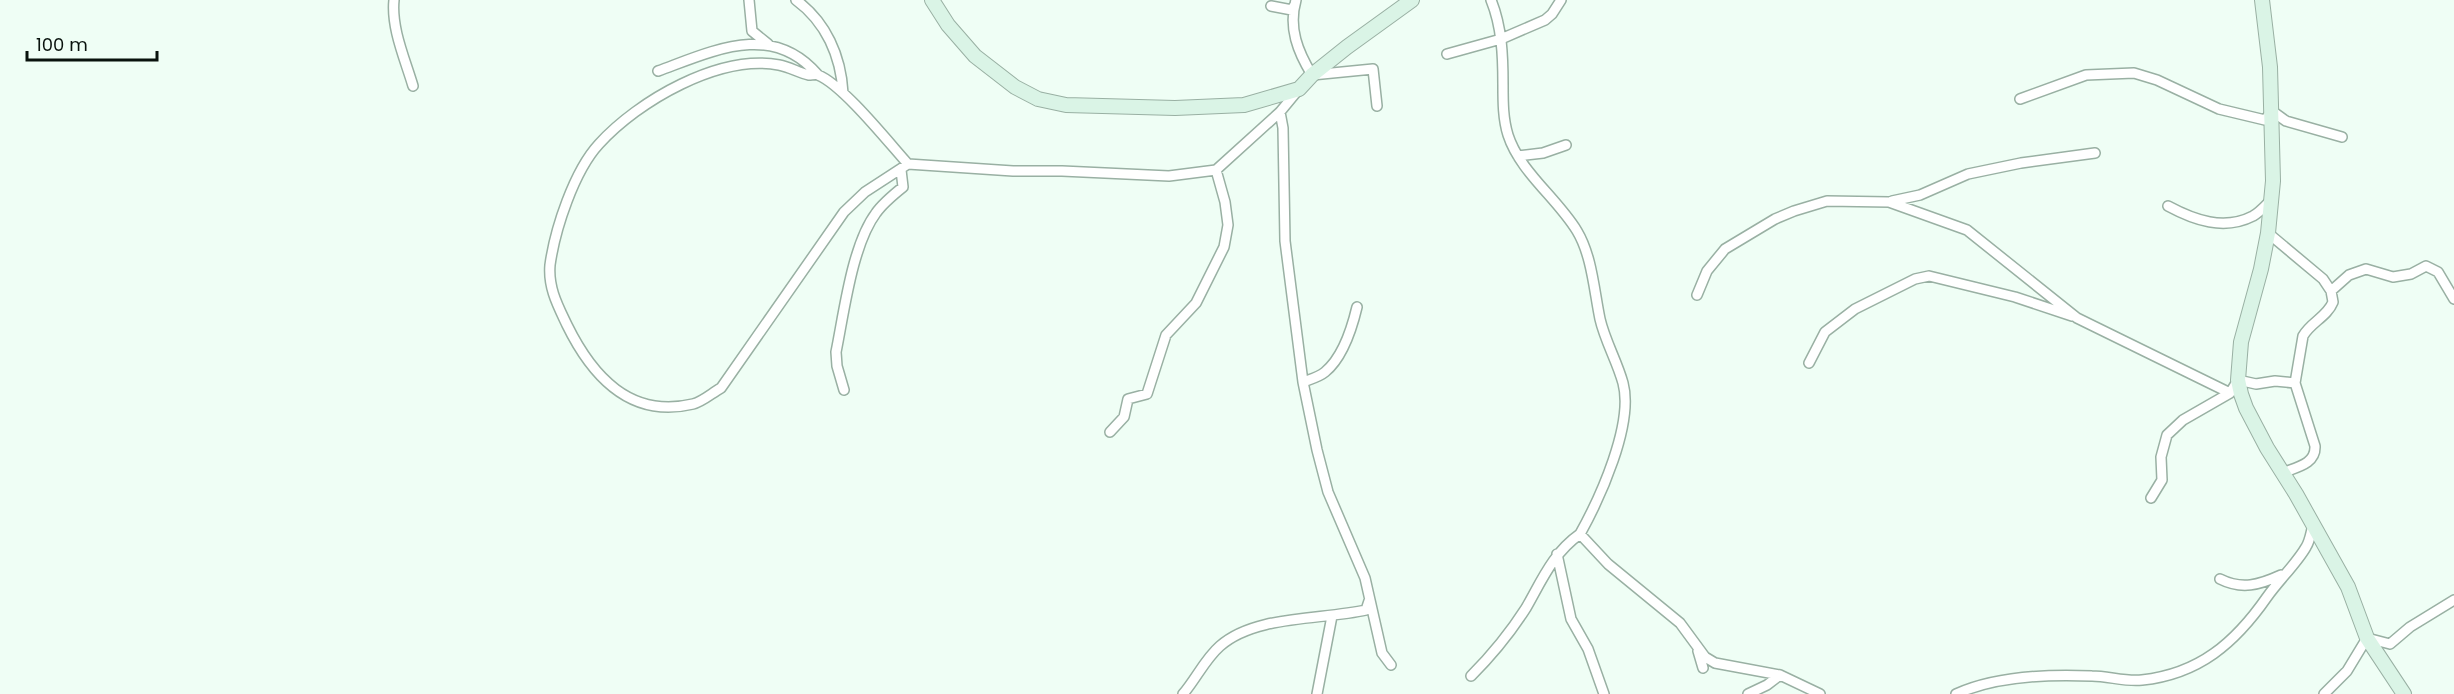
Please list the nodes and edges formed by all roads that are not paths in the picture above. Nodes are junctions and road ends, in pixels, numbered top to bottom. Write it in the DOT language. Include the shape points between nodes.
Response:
graph roads {
  1 [pos="394,0"];
  2 [pos="748,0"];
  3 [pos="796,0"];
  4 [pos="932,0"];
  5 [pos="1412,0"];
  6 [pos="1491,0"];
  7 [pos="1561,0"];
  8 [pos="2262,0"];
  9 [pos="1296,2"];
  10 [pos="1271,6"];
  11 [pos="1501,39"];
  12 [pos="769,45"];
  13 [pos="1447,54"];
  14 [pos="658,71"];
  15 [pos="818,75"];
  16 [pos="1312,75"];
  17 [pos="413,86"];
  18 [pos="1299,89"];
  19 [pos="843,93"];
  20 [pos="2020,99"];
  21 [pos="1377,106"];
  22 [pos="2272,111"];
  23 [pos="1280,112"];
  24 [pos="2342,137"];
  25 [pos="1566,145"];
  26 [pos="2095,153"];
  27 [pos="1518,156"];
  28 [pos="905,167"];
  29 [pos="1216,170"];
  30 [pos="2271,200"];
  31 [pos="1889,202"];
  32 [pos="2168,206"];
  33 [pos="2268,233"];
  34 [pos="2331,291"];
  35 [pos="1696,295"];
  36 [pos="2454,298"];
  37 [pos="1358,307"];
  38 [pos="2077,318"];
  39 [pos="1809,363"];
  40 [pos="2238,380"];
  41 [pos="1304,382"];
  42 [pos="2295,383"];
  43 [pos="844,390"];
  44 [pos="2230,393"];
  45 [pos="1110,432"];
  46 [pos="2282,473"];
  47 [pos="2151,498"];
  48 [pos="2313,525"];
  49 [pos="1580,534"];
  50 [pos="1557,554"];
  51 [pos="2283,574"];
  52 [pos="2220,579"];
  53 [pos="1369,598"];
  54 [pos="2454,600"];
  55 [pos="1332,616"];
  56 [pos="2367,638"];
  57 [pos="1698,651"];
  58 [pos="1391,665"];
  59 [pos="1703,668"];
  60 [pos="1780,675"];
  61 [pos="1471,676"];
  62 [pos="1183,694"];
  63 [pos="1317,694"];
  64 [pos="1604,694"];
  65 [pos="1748,694"];
  66 [pos="1820,694"];
  67 [pos="1956,694"];
  68 [pos="2324,694"];
  69 [pos="2404,694"];
  1 -- 17 [label="street" via="399,40"];
  2 -- 12 [label="street" via="752,31"];
  3 -- 19 [label="street" via="821,24 842,71"];
  4 -- 18 [label="street" via="975,56 1015,87 1038,99 1066,105 1176,108 1244,105"];
  5 -- 16 [label="street"];
  6 -- 11 [label="street"];
  7 -- 11 [label="street" via="1545,20"];
  8 -- 22 [label="street"];
  9 -- 10 [label="street" via="1292,10"];
  9 -- 16 [label="street" via="1293,30 1301,57"];
  11 -- 13 [label="street"];
  11 -- 27 [label="street" via="1504,113 1508,136"];
  12 -- 14 [label="street" via="716,49"];
  12 -- 15 [label="street" via="799,57"];
  15 -- 19 [label="street"];
  15 -- 28 [label="street" via="778,64 746,65 704,74 626,119 598,145 574,186 558,232 550,275 555,301 577,345 606,383 630,399 664,406 695,404 721,388 844,212 866,192"];
  16 -- 18 [label="street"];
  16 -- 21 [label="street" via="1373,69"];
  18 -- 23 [label="street"];
  19 -- 28 [label="street"];
  20 -- 22 [label="street" via="2086,75 2134,73 2232,113 2265,120"];
  22 -- 24 [label="street" via="2286,121"];
  22 -- 30 [label="street"];
  23 -- 29 [label="street"];
  23 -- 41 [label="street" via="1285,242"];
  25 -- 27 [label="street"];
  26 -- 31 [label="street" via="1968,174 1920,195"];
  27 -- 49 [label="street" via="1562,210 1584,245 1604,335 1623,382 1624,406 1610,469"];
  28 -- 29 [label="street" via="1169,176"];
  28 -- 43 [label="street" via="903,187 875,214 860,244 836,352"];
  29 -- 45 [label="street" via="1228,225 1224,247 1196,303 1166,335 1147,394 1128,399 1125,417"];
  30 -- 32 [label="street" via="2253,216 2216,224"];
  30 -- 33 [label="street"];
  31 -- 35 [label="street" via="1827,201 1775,219 1725,249 1707,271"];
  31 -- 38 [label="street" via="1967,230"];
  33 -- 34 [label="street" via="2315,270"];
  33 -- 40 [label="street" via="2241,342"];
  34 -- 36 [label="street" via="2349,275 2366,269 2393,277 2426,266 2438,272"];
  34 -- 42 [label="street" via="2332,306 2303,336"];
  37 -- 41 [label="street" via="1336,359 1327,371"];
  38 -- 39 [label="street" via="2015,297 1929,276 1855,309 1825,332"];
  38 -- 44 [label="street"];
  40 -- 42 [label="street" via="2256,384"];
  40 -- 44 [label="street"];
  40 -- 46 [label="street" via="2246,408"];
  41 -- 53 [label="street" via="1328,492 1365,578"];
  42 -- 46 [label="street" via="2316,454"];
  44 -- 47 [label="street" via="2183,420 2168,435 2161,457 2162,480"];
  46 -- 48 [label="street"];
  48 -- 51 [label="street" via="2307,546"];
  48 -- 56 [label="street" via="2348,587"];
  49 -- 50 [label="street"];
  49 -- 57 [label="street" via="1608,564 1680,623"];
  50 -- 61 [label="street" via="1514,627"];
  50 -- 64 [label="street" via="1571,619 1588,649"];
  51 -- 52 [label="street" via="2244,587"];
  51 -- 67 [label="street" via="2248,622 2216,654 2194,667 2139,681 2092,676 2016,679"];
  53 -- 55 [label="street" via="1366,610"];
  53 -- 58 [label="street" via="1377,638"];
  54 -- 56 [label="street" via="2390,644"];
  55 -- 62 [label="street" via="1271,624 1230,638 1210,655"];
  55 -- 63 [label="street"];
  56 -- 68 [label="street" via="2347,671"];
  56 -- 69 [label="street"];
  57 -- 59 [label="street"];
  57 -- 60 [label="street" via="1715,663"];
  60 -- 65 [label="street"];
  60 -- 66 [label="street"];
}
